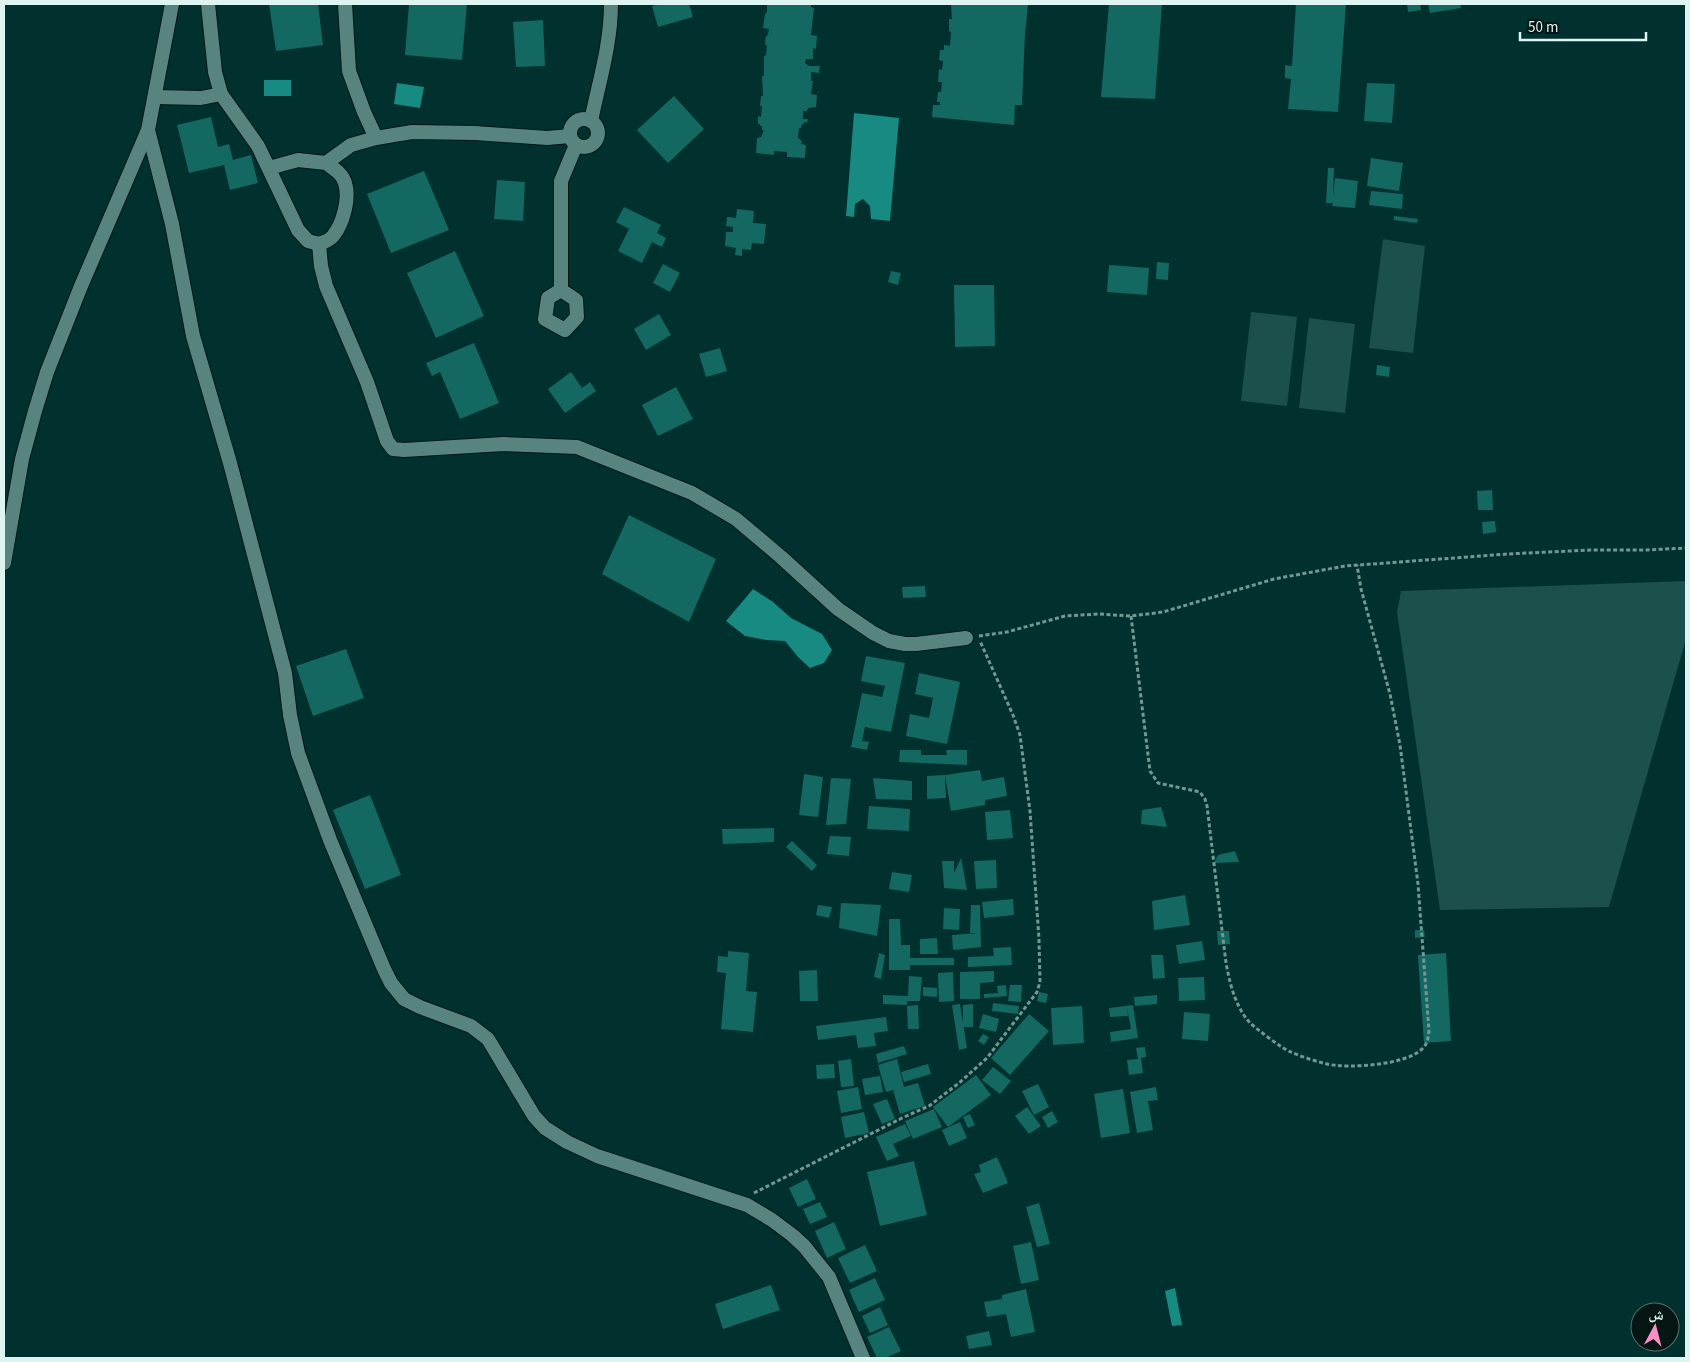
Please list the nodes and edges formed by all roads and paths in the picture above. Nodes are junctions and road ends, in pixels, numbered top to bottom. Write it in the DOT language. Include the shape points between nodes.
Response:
graph roads {
  1 [pos="172,4"];
  2 [pos="208,4"];
  3 [pos="345,4"];
  4 [pos="611,4"];
  5 [pos="221,94"];
  6 [pos="155,97"];
  7 [pos="591,121"];
  8 [pos="148,130"];
  9 [pos="376,138"];
  10 [pos="573,141"];
  11 [pos="326,163"];
  12 [pos="269,168"];
  13 [pos="319,244"];
  14 [pos="562,290"];
  15 [pos="1686,548"];
  16 [pos="4,563"];
  17 [pos="1357,565"];
  18 [pos="1131,616"];
  19 [pos="972,637"];
  20 [pos="736,1202"];
  21 [pos="863,1358"];
  1 -- 6 [label="street"];
  2 -- 5 [label="street" via="215,72"];
  3 -- 9 [label="street" via="349,71"];
  4 -- 7 [label="street" via="607,50"];
  5 -- 6 [label="street" via="201,98"];
  5 -- 12 [label="street" via="258,146"];
  6 -- 8 [label="street"];
  7 -- 10 [label="street" via="586,119 572,126"];
  7 -- 10 [label="street" via="597,130 596,141 587,147"];
  8 -- 16 [label="street" via="47,372 22,459"];
  8 -- 20 [label="street" via="172,224 193,336 285,673 298,753 330,840 391,983 404,999 470,1026 488,1039 544,1128 597,1156"];
  9 -- 10 [label="street" via="412,132 475,133"];
  9 -- 11 [label="street" via="351,146"];
  10 -- 14 [label="street" via="561,181"];
  11 -- 12 [label="street" via="298,160"];
  11 -- 13 [label="street" via="340,173 347,199 344,216 334,236"];
  12 -- 13 [label="street" via="298,230 308,241"];
  13 -- 19 [label="street" via="326,286 392,449 504,444 577,447 692,492 736,519 838,609 872,634 905,644"];
  15 -- 17 [label="path" via="1580,550"];
  17 -- 18 [label="path" via="1274,579 1163,612"];
  17 -- 18 [label="path" via="1397,728 1418,884 1429,1031 1424,1048 1405,1059 1372,1065 1329,1064 1288,1051 1250,1023 1237,1003 1226,963 1207,806 1200,792 1158,783 1150,771"];
  18 -- 19 [label="path" via="1065,616 1007,632"];
  19 -- 20 [label="path" via="1013,715 1020,735 1030,811 1039,939 1040,982 1037,992 987,1058 928,1106"];
  20 -- 21 [label="street" via="772,1220 804,1246 829,1277"];
}
